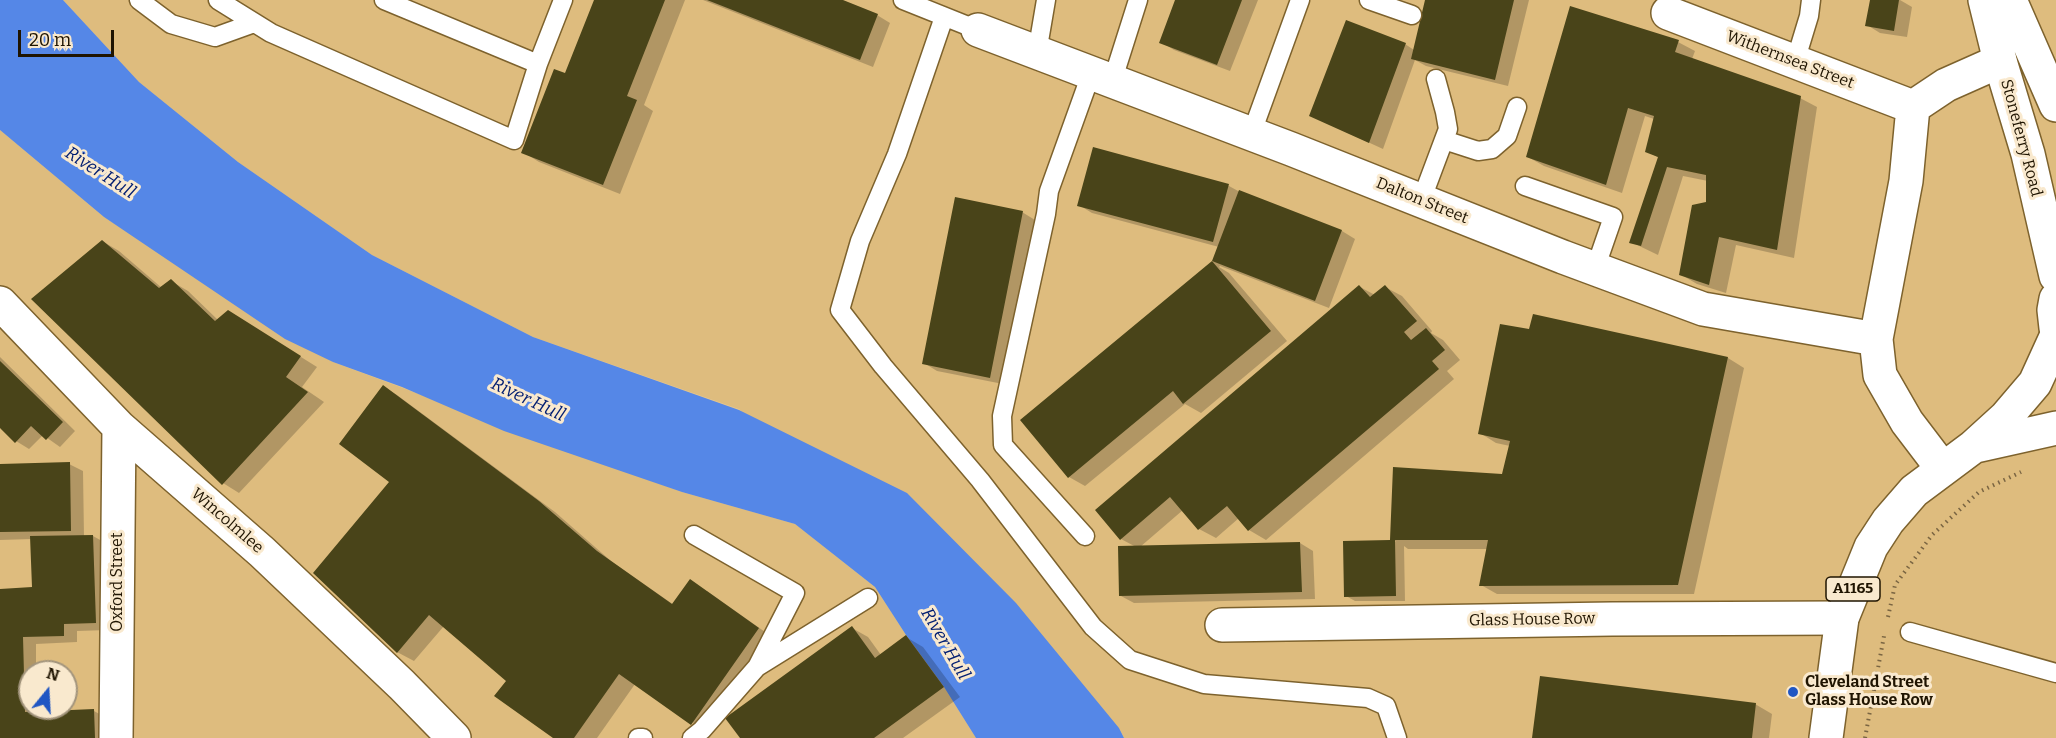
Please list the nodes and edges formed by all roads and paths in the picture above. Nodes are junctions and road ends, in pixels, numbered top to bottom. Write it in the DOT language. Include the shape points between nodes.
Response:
graph roads {
  1 [pos="139,0"];
  2 [pos="218,0"];
  3 [pos="384,0"];
  4 [pos="903,0"];
  5 [pos="1046,0"];
  6 [pos="1138,0"];
  7 [pos="1300,0"];
  8 [pos="1369,0"];
  9 [pos="1811,0"];
  10 [pos="1985,0"];
  11 [pos="2010,0"];
  12 [pos="561,1"];
  13 [pos="1668,13"];
  14 [pos="1412,15"];
  15 [pos="944,17"];
  16 [pos="254,23"];
  17 [pos="978,30"];
  18 [pos="1037,53"];
  19 [pos="2000,61"];
  20 [pos="1795,62"];
  21 [pos="538,64"];
  22 [pos="1101,78"];
  23 [pos="1436,79"];
  24 [pos="2056,105"];
  25 [pos="1516,107"];
  26 [pos="1912,107"];
  27 [pos="1251,135"];
  28 [pos="1444,140"];
  29 [pos="1525,186"];
  30 [pos="1420,201"];
  31 [pos="1595,269"];
  32 [pos="2056,276"];
  33 [pos="2056,299"];
  34 [pos="0,303"];
  35 [pos="2056,328"];
  36 [pos="2056,337"];
  37 [pos="1876,339"];
  38 [pos="119,426"];
  39 [pos="2056,428"];
  40 [pos="1973,447"];
  41 [pos="1942,468"];
  42 [pos="2025,470"];
  43 [pos="694,535"];
  44 [pos="1085,536"];
  45 [pos="868,598"];
  46 [pos="1842,618"];
  47 [pos="1222,625"];
  48 [pos="1911,632"];
  49 [pos="757,667"];
  50 [pos="2056,673"];
  51 [pos="116,738"];
  52 [pos="454,738"];
  53 [pos="638,738"];
  54 [pos="643,738"];
  55 [pos="692,738"];
  56 [pos="1397,738"];
  57 [pos="1826,738"];
  58 [pos="1865,738"];
  1 -- 16 [label="lane" via="171,24 214,36"];
  2 -- 16 [label="lane"];
  3 -- 21 [label="lane"];
  4 -- 15 [label="lane"];
  5 -- 18 [label="lane"];
  6 -- 22 [label="lane"];
  7 -- 27 [label="lane"];
  8 -- 14 [label="lane"];
  9 -- 20 [label="lane"];
  10 -- 19 [label="main road, Stoneferry Road"];
  11 -- 24 [label="main road"];
  12 -- 21 [label="lane"];
  13 -- 20 [label="main road, Withernsea Street"];
  15 -- 17 [label="lane"];
  15 -- 56 [label="lane" via="897,154 860,241 840,310 980,480 1093,627 1130,660 1204,684 1368,698 1386,706"];
  16 -- 21 [label="lane" via="514,140"];
  17 -- 18 [label="main road, Dalton Street"];
  18 -- 22 [label="main road, Dalton Street"];
  19 -- 26 [label="main road" via="1946,85"];
  19 -- 32 [label="main road, Stoneferry Road" via="2028,154"];
  20 -- 26 [label="main road, Withernsea Street"];
  22 -- 27 [label="main road, Dalton Street"];
  22 -- 44 [label="lane" via="1049,191 1002,416 1003,445"];
  23 -- 28 [label="lane" via="1448,129"];
  25 -- 28 [label="lane" via="1507,136 1492,149 1478,151"];
  26 -- 37 [label="main road" via="1906,181"];
  27 -- 30 [label="main road, Dalton Street"];
  28 -- 30 [label="lane"];
  29 -- 31 [label="lane" via="1613,217"];
  30 -- 31 [label="main road, Dalton Street"];
  31 -- 37 [label="main road, Dalton Street" via="1703,309"];
  33 -- 35 [label="main road"];
  34 -- 38 [label="main road, Wincolmlee"];
  36 -- 40 [label="main road, A1165" via="2035,383"];
  37 -- 41 [label="main road" via="1880,375 1907,422"];
  38 -- 51 [label="main road, Oxford Street"];
  38 -- 52 [label="main road, Wincolmlee" via="262,552"];
  39 -- 40 [label="main road, A1165"];
  40 -- 41 [label="main road, A1165"];
  41 -- 46 [label="main road, A1165" via="1914,491 1871,547"];
  42 -- 58 [label="path" via="1979,492 1932,535 1895,585"];
  43 -- 49 [label="lane" via="795,593"];
  45 -- 49 [label="lane"];
  46 -- 47 [label="main road, Glass House Row"];
  46 -- 57 [label="main road, A1165"];
  48 -- 50 [label="lane"];
  49 -- 55 [label="lane"];
  53 -- 54 [label="lane"];
}
